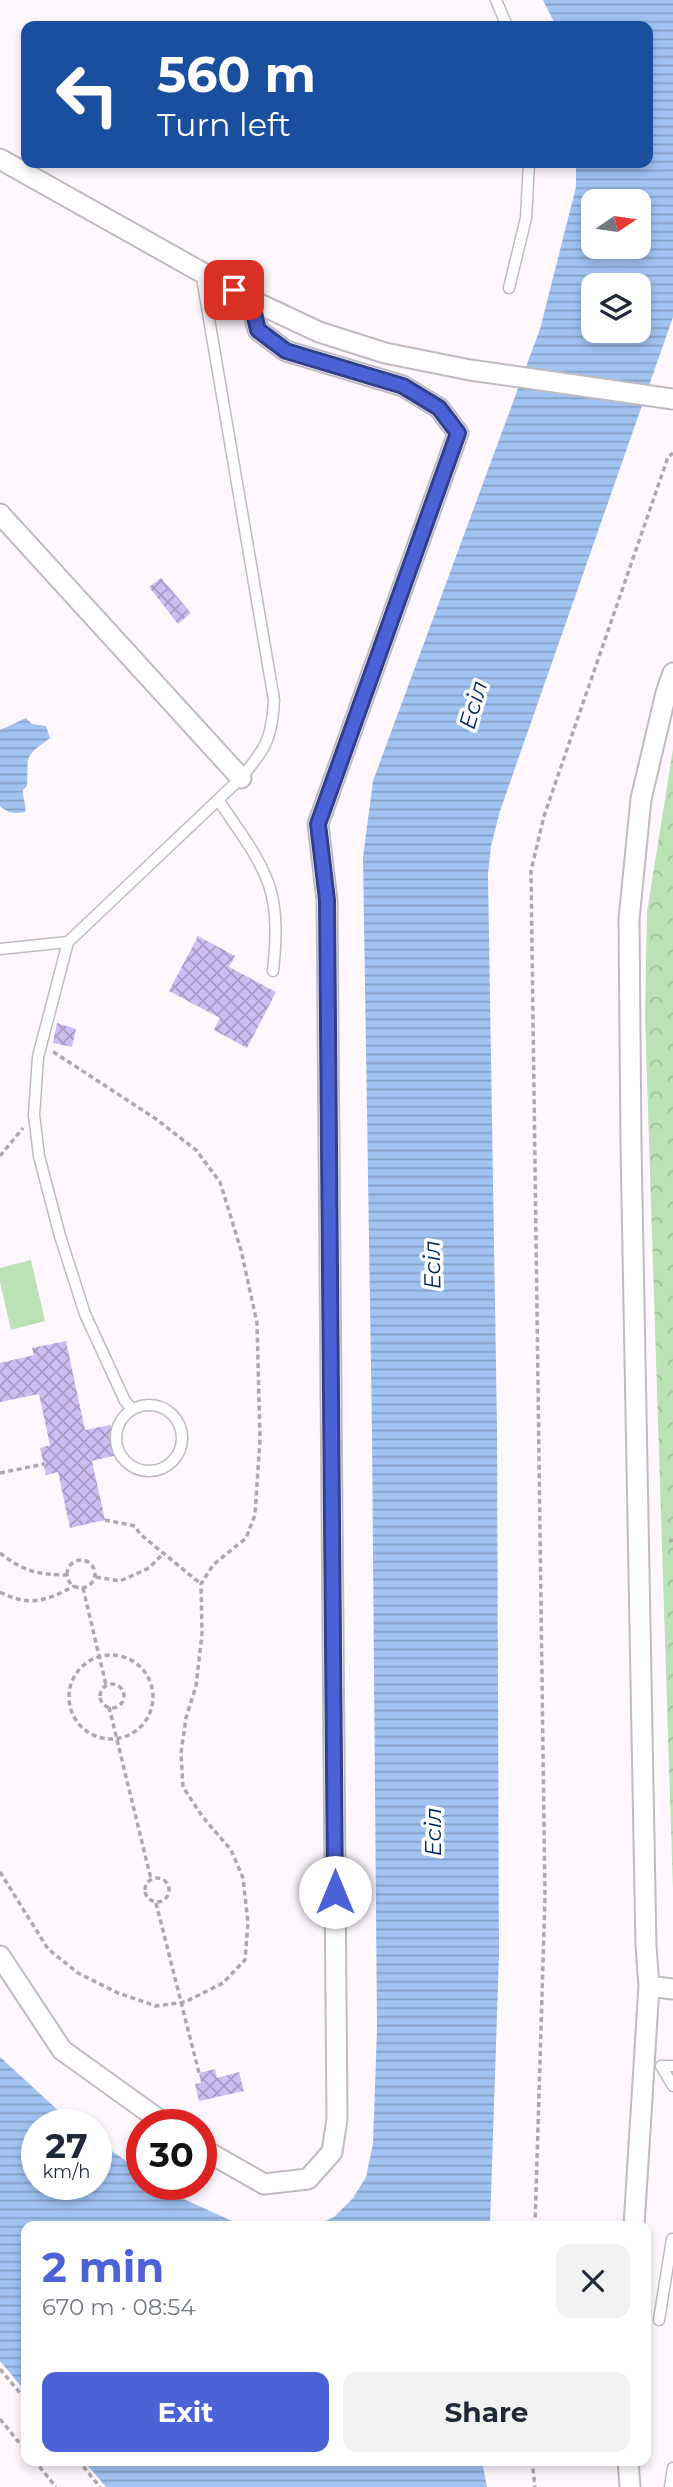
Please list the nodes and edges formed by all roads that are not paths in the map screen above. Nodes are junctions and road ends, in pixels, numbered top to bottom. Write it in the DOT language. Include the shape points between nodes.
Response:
graph roads {
  1 [pos="496,0"];
  2 [pos="505,21"];
  3 [pos="0,159"];
  4 [pos="529,168"];
  5 [pos="201,271"];
  6 [pos="509,288"];
  7 [pos="251,300"];
  8 [pos="673,399"];
  9 [pos="0,514"];
  10 [pos="673,673"];
  11 [pos="241,778"];
  12 [pos="219,801"];
  13 [pos="68,942"];
  14 [pos="0,949"];
  15 [pos="274,971"];
  16 [pos="132,1409"];
  17 [pos="0,1956"];
  18 [pos="649,1986"];
  19 [pos="673,1989"];
  20 [pos="673,2066"];
  21 [pos="673,2086"];
  22 [pos="144,2109"];
  23 [pos="217,2157"];
  24 [pos="634,2221"];
  25 [pos="672,2239"];
  26 [pos="659,2320"];
  27 [pos="628,2466"];
  28 [pos="673,2468"];
  29 [pos="630,2487"];
  30 [pos="670,2487"];
  1 -- 2 [label="lane"];
  3 -- 5 [label="street"];
  4 -- 6 [label="lane" via="526,218"];
  5 -- 7 [label="street"];
  5 -- 11 [label="lane" via="274,700 273,728 264,750"];
  7 -- 8 [label="street" via="318,332 385,353"];
  7 -- 23 [label="street" via="258,330 286,351 403,386 439,408 458,433 318,824 327,900 337,2106 332,2152 308,2179 264,2184"];
  9 -- 11 [label="street"];
  10 -- 18 [label="street" via="641,799 629,919"];
  11 -- 12 [label="lane"];
  12 -- 13 [label="lane"];
  12 -- 15 [label="lane" via="269,884 276,936"];
  13 -- 14 [label="lane"];
  13 -- 16 [label="lane" via="38,1057 34,1115 39,1156 85,1314"];
  16 -- 16 [label="lane" via="119,1423 116,1441 122,1459 138,1470 157,1470 173,1461 182,1444 180,1425 168,1410 150,1404"];
  17 -- 22 [label="street" via="62,2050"];
  18 -- 19 [label="street"];
  18 -- 24 [label="street"];
  20 -- 21 [label="lane" via="662,2066"];
  25 -- 26 [label="lane"];
  27 -- 29 [label="street"];
  28 -- 30 [label="lane"];
}
